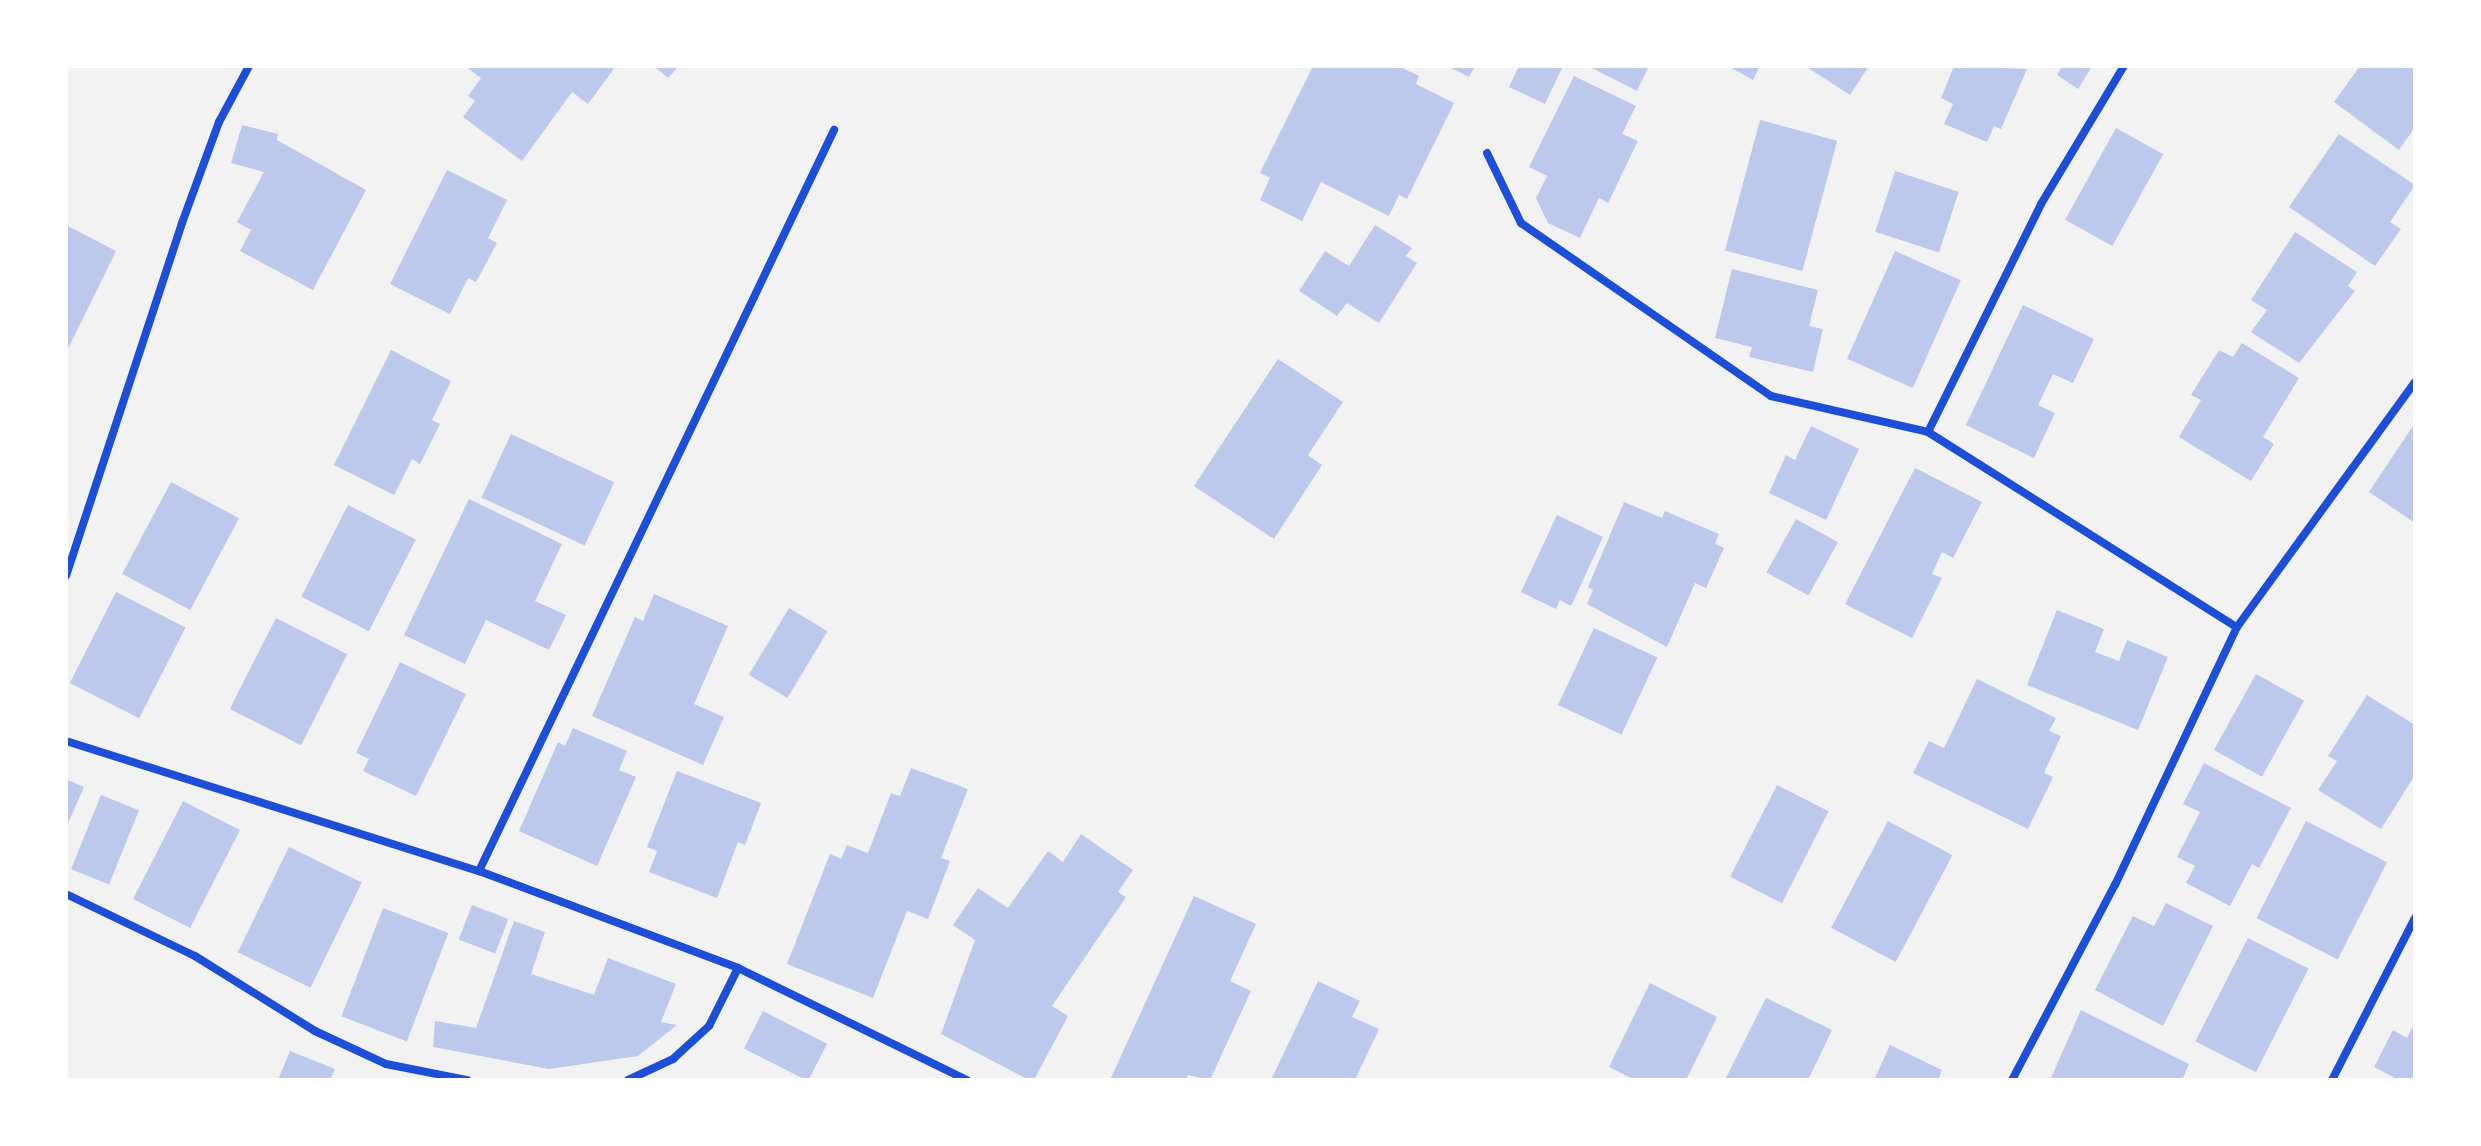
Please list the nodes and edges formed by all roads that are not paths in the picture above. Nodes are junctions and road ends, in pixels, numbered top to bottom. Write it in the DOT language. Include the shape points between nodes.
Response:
graph roads {
  1 [pos="249,66"];
  2 [pos="2124,66"];
  3 [pos="834,130"];
  4 [pos="1487,153"];
  5 [pos="2415,382"];
  6 [pos="1928,432"];
  7 [pos="66,576"];
  8 [pos="2237,627"];
  9 [pos="66,741"];
  10 [pos="479,871"];
  11 [pos="66,894"];
  12 [pos="2415,918"];
  13 [pos="738,968"];
  14 [pos="467,1080"];
  15 [pos="628,1080"];
  16 [pos="967,1080"];
  17 [pos="2012,1080"];
  18 [pos="2332,1080"];
  1 -- 7 [label="street" via="219,122 182,223"];
  2 -- 6 [label="street" via="2041,204"];
  3 -- 10 [label="street"];
  4 -- 6 [label="street" via="1521,223 1771,396"];
  5 -- 8 [label="street"];
  6 -- 8 [label="street"];
  8 -- 17 [label="street" via="2115,885"];
  9 -- 10 [label="street"];
  10 -- 13 [label="street"];
  11 -- 14 [label="street" via="195,956 315,1031 386,1064"];
  12 -- 18 [label="street"];
  13 -- 15 [label="street" via="709,1026 673,1059"];
  13 -- 16 [label="street"];
}
